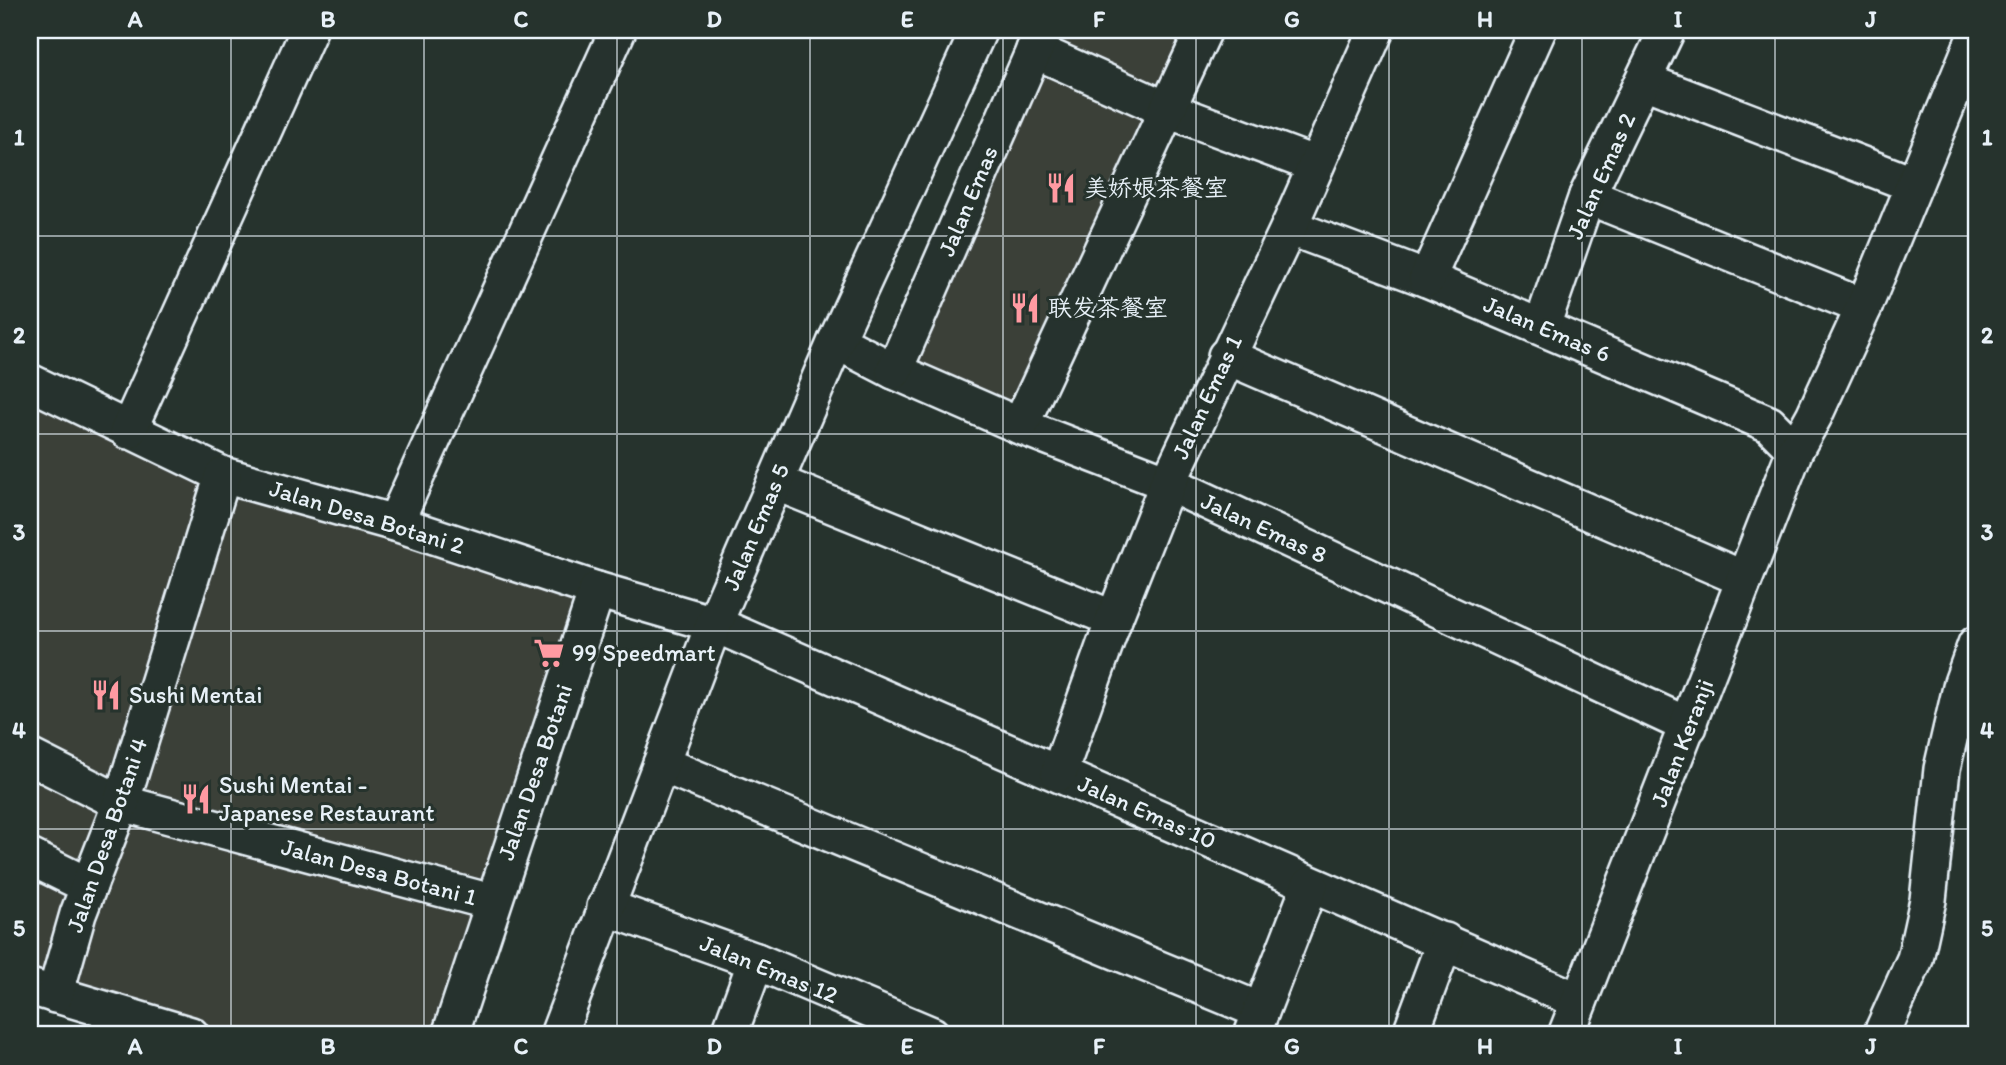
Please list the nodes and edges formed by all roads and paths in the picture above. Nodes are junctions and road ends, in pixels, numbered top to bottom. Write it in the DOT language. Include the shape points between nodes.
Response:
graph roads {
  1 [pos="309,30"];
  2 [pos="618,30"];
  3 [pos="979,30"];
  4 [pos="1204,30"];
  5 [pos="1376,30"];
  6 [pos="1538,30"];
  7 [pos="1667,30"];
  8 [pos="1976,35"];
  9 [pos="1038,40"];
  10 [pos="1644,81"];
  11 [pos="1168,110"];
  12 [pos="1316,165"];
  13 [pos="1912,184"];
  14 [pos="1587,196"];
  15 [pos="1289,227"];
  16 [pos="1427,279"];
  17 [pos="1864,307"];
  18 [pos="1542,326"];
  19 [pos="836,341"];
  20 [pos="1226,356"];
  21 [pos="894,371"];
  22 [pos="30,382"];
  23 [pos="1020,426"];
  24 [pos="128,431"];
  25 [pos="1795,450"];
  26 [pos="223,475"];
  27 [pos="775,482"];
  28 [pos="1168,483"];
  29 [pos="395,523"];
  30 [pos="1744,579"];
  31 [pos="597,590"];
  32 [pos="1114,619"];
  33 [pos="714,624"];
  34 [pos="1976,644"];
  35 [pos="1689,726"];
  36 [pos="30,757"];
  37 [pos="661,764"];
  38 [pos="1059,773"];
  39 [pos="121,803"];
  40 [pos="30,856"];
  41 [pos="1310,885"];
  42 [pos="89,886"];
  43 [pos="491,902"];
  44 [pos="605,907"];
  45 [pos="1445,941"];
  46 [pos="756,961"];
  47 [pos="42,991"];
  48 [pos="1579,1001"];
  49 [pos="1256,1023"];
  50 [pos="885,1026"];
  51 [pos="191,1035"];
  52 [pos="450,1035"];
  53 [pos="558,1035"];
  54 [pos="729,1035"];
  55 [pos="932,1035"];
  56 [pos="1410,1035"];
  57 [pos="1566,1035"];
  58 [pos="1881,1035"];
  1 -- 24 [label="street"];
  2 -- 29 [label="street"];
  3 -- 19 [label="street, Jalan Emas 5"];
  4 -- 11 [label="street"];
  5 -- 12 [label="street, Jalan Emas 1"];
  6 -- 16 [label="street"];
  7 -- 10 [label="street, Jalan Emas 2"];
  8 -- 13 [label="street, Jalan Keranji"];
  9 -- 11 [label="street"];
  9 -- 21 [label="street, Jalan Emas"];
  10 -- 13 [label="street"];
  10 -- 14 [label="street, Jalan Emas 2"];
  11 -- 12 [label="street"];
  11 -- 23 [label="street"];
  12 -- 15 [label="street, Jalan Emas 1"];
  13 -- 17 [label="street, Jalan Keranji"];
  14 -- 17 [label="street"];
  14 -- 18 [label="street, Jalan Emas 2"];
  15 -- 16 [label="street, Jalan Emas 6"];
  15 -- 20 [label="street, Jalan Emas 1"];
  16 -- 18 [label="street, Jalan Emas 6"];
  17 -- 25 [label="street, Jalan Keranji"];
  18 -- 25 [label="street, Jalan Emas 6" via="1769,424"];
  19 -- 21 [label="street, Jalan Emas 8"];
  19 -- 27 [label="street, Jalan Emas 5"];
  20 -- 28 [label="street, Jalan Emas 1"];
  20 -- 30 [label="street"];
  21 -- 23 [label="street, Jalan Emas 8"];
  22 -- 24 [label="street, Jalan Desa Botani 2"];
  23 -- 28 [label="street, Jalan Emas 8"];
  24 -- 26 [label="street, Jalan Desa Botani 2"];
  25 -- 30 [label="street, Jalan Keranji"];
  26 -- 29 [label="street, Jalan Desa Botani 2"];
  26 -- 39 [label="street, Jalan Desa Botani 4"];
  27 -- 32 [label="street"];
  27 -- 33 [label="street, Jalan Emas 5"];
  28 -- 32 [label="street, Jalan Emas 1"];
  28 -- 35 [label="street, Jalan Emas 8"];
  29 -- 31 [label="street, Jalan Desa Botani 2"];
  30 -- 35 [label="street, Jalan Keranji"];
  31 -- 33 [label="street, Jalan Desa Botani 2"];
  31 -- 43 [label="street, Jalan Desa Botani"];
  32 -- 38 [label="street, Jalan Emas 1"];
  33 -- 37 [label="street, Jalan Emas 5"];
  33 -- 38 [label="street, Jalan Emas 10"];
  34 -- 58 [label="street" via="1942,769 1928,900 1915,959"];
  35 -- 48 [label="street, Jalan Keranji"];
  36 -- 39 [label="street, Jalan Desa Botani 1"];
  37 -- 44 [label="street, Jalan Emas 5"];
  37 -- 49 [label="street"];
  38 -- 41 [label="street, Jalan Emas 10"];
  39 -- 42 [label="street, Jalan Desa Botani 4"];
  39 -- 43 [label="street, Jalan Desa Botani 1"];
  40 -- 42 [label="street"];
  41 -- 45 [label="street, Jalan Emas 10"];
  41 -- 49 [label="street"];
  42 -- 47 [label="street, Jalan Desa Botani 4"];
  43 -- 52 [label="street, Jalan Desa Botani"];
  44 -- 46 [label="street, Jalan Emas 12"];
  44 -- 53 [label="street, Jalan Emas 5"];
  45 -- 48 [label="street, Jalan Emas 10"];
  45 -- 56 [label="street"];
  46 -- 50 [label="street, Jalan Emas 12"];
  46 -- 54 [label="street"];
  47 -- 51 [label="street"];
  48 -- 57 [label="street, Jalan Keranji"];
  50 -- 55 [label="street, Jalan Emas 12"];
}
